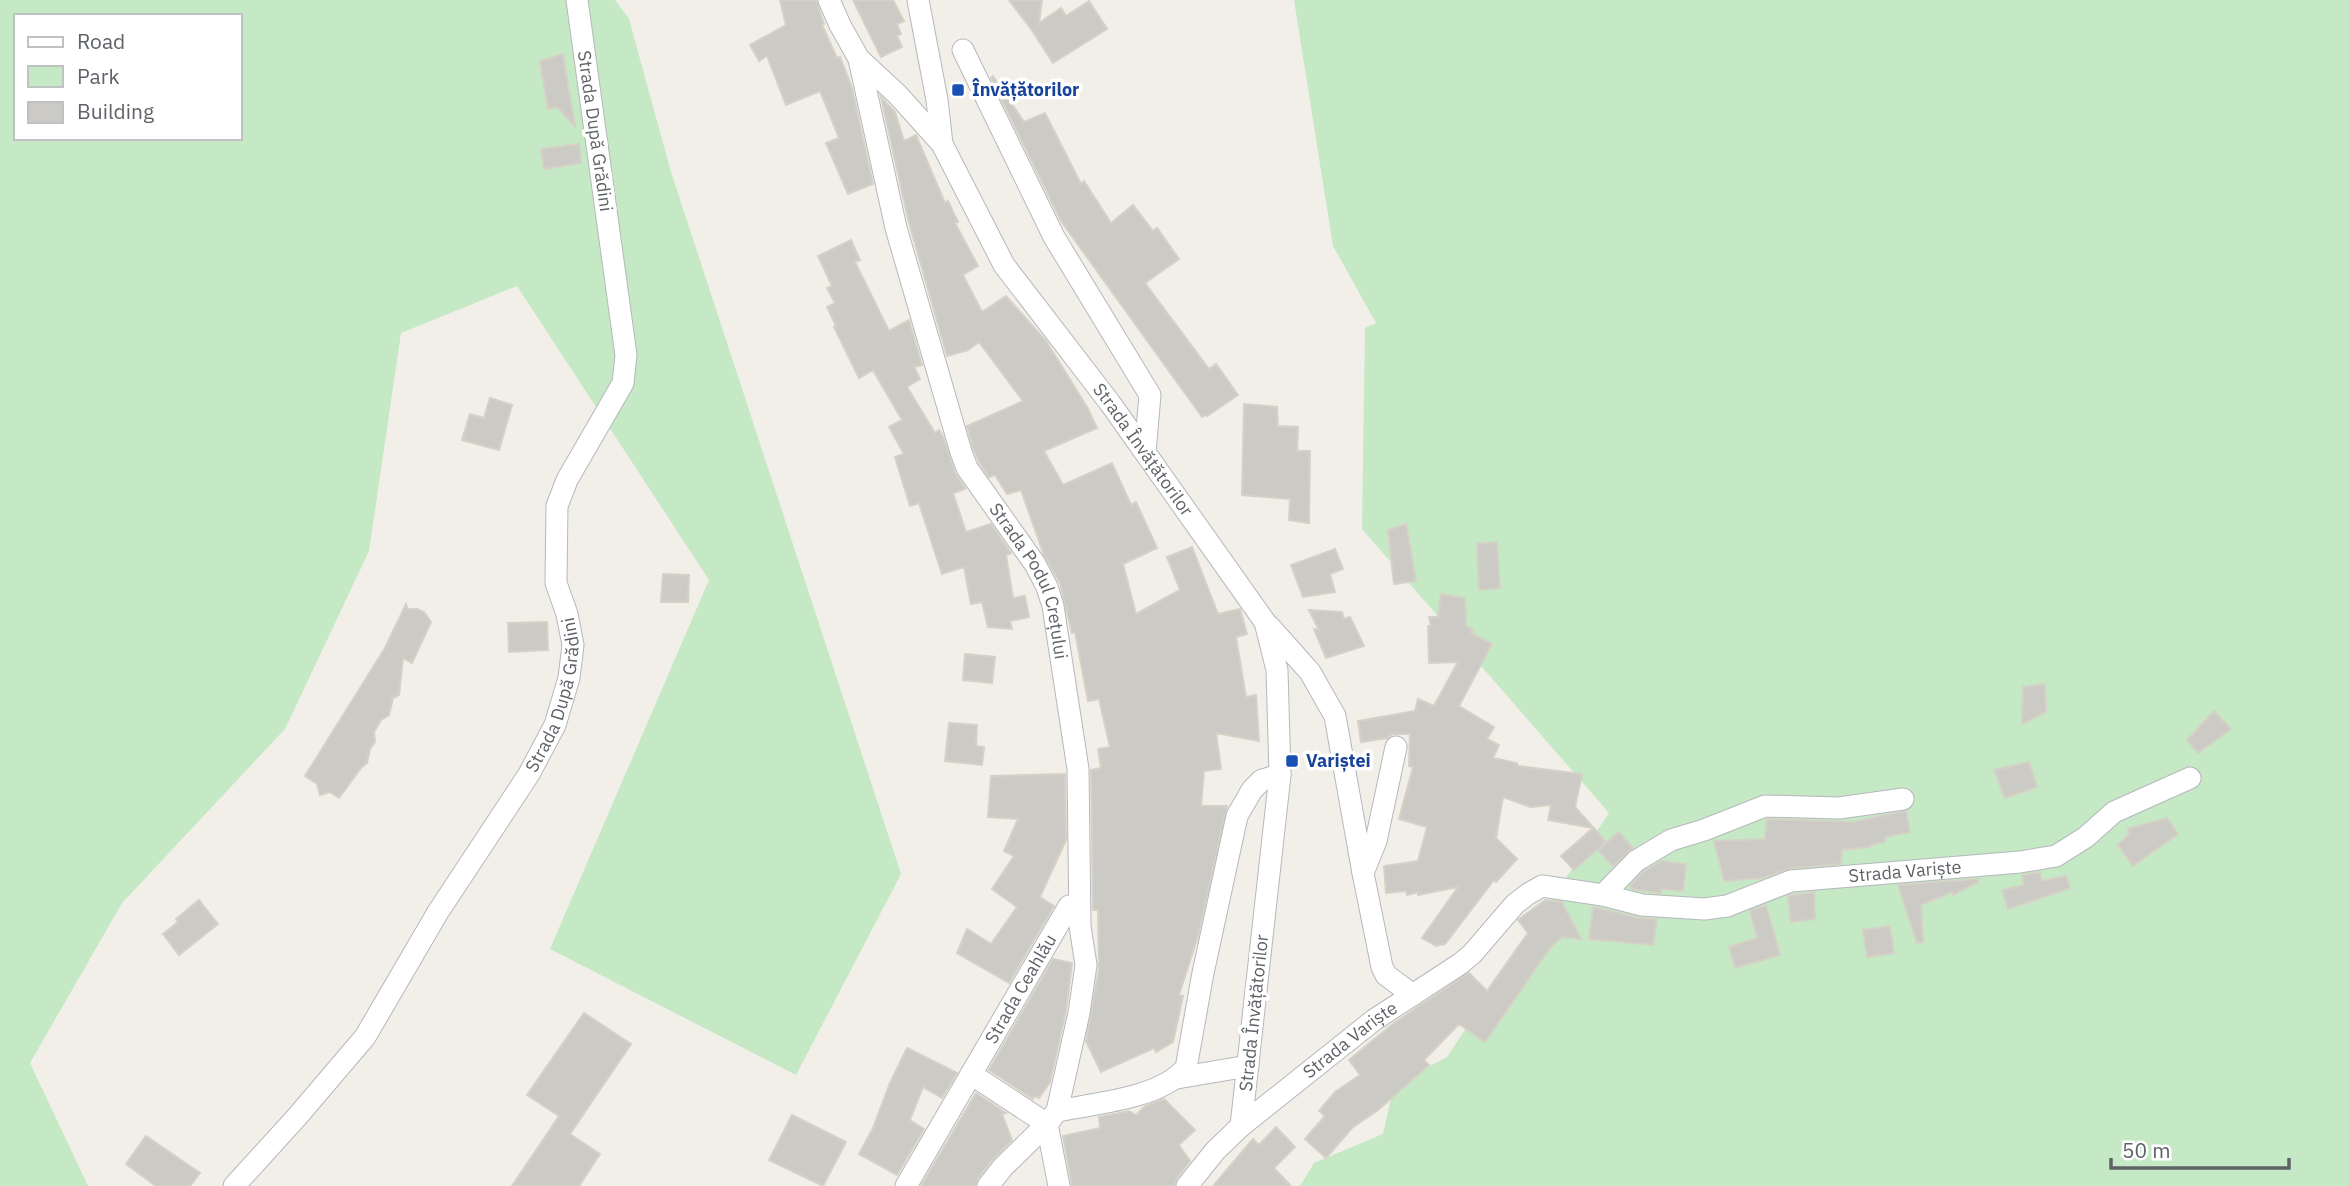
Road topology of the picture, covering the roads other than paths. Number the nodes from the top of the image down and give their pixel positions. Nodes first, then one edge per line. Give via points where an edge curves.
1 (577, 0) edge
2 (829, 0) edge
3 (918, 0) edge
4 (963, 50) dead end
5 (859, 59) junction
6 (942, 144) junction
7 (1145, 452) junction
8 (1265, 622) junction
9 (1396, 747) dead end
10 (1280, 775) junction
11 (2190, 778) dead end
12 (1903, 799) dead end
13 (1363, 873) junction
14 (1603, 895) junction
15 (1069, 905) dead end
16 (1413, 995) junction
17 (1248, 1066) junction
18 (971, 1074) junction
19 (1177, 1078) junction
20 (1052, 1118) junction
21 (1241, 1126) junction
22 (234, 1186) edge
23 (906, 1186) edge
24 (988, 1186) edge
25 (1059, 1186) edge
26 (1187, 1186) edge

1 - 22 street, Strada După Grădini via 626,370 620,391 567,480 558,506 556,583 573,645 569,678 555,725 529,774 438,912 365,1037
2 - 5 street, Strada Podul Crețului
3 - 6 street, Strada Învățătorilor
4 - 7 street via 1054,237 1150,395
5 - 6 street, Strada Învățătorilor
5 - 20 street, Strada Podul Crețului via 896,228 961,452 967,468 1035,564 1053,606 1078,769 1080,926 1086,965 1079,1013
6 - 7 street, Strada Învățătorilor via 1004,265
7 - 8 street, Strada Învățătorilor
8 - 10 street, Strada Învățătorilor via 1278,670
8 - 13 street via 1310,672 1335,716
9 - 13 street via 1376,841
10 - 17 street, Strada Învățătorilor
10 - 19 street via 1262,780 1237,816 1188,1059
11 - 14 street, Strada Variște via 2114,812 2056,856 1791,881 1727,906 1704,909 1642,905
12 - 14 street via 1839,808 1765,806 1671,840 1636,861
13 - 16 street via 1382,967
14 - 16 street, Strada Variște via 1542,887 1528,894 1472,954
15 - 18 street, Strada Ceahlău
16 - 21 street, Strada Variște via 1374,1020
17 - 19 street
17 - 21 street, Strada Învățătorilor
18 - 20 street
18 - 23 street, Strada Ceahlău
19 - 20 street via 1143,1093
20 - 24 street
20 - 25 street, Strada Podul Crețului
21 - 26 street, Strada Variște

